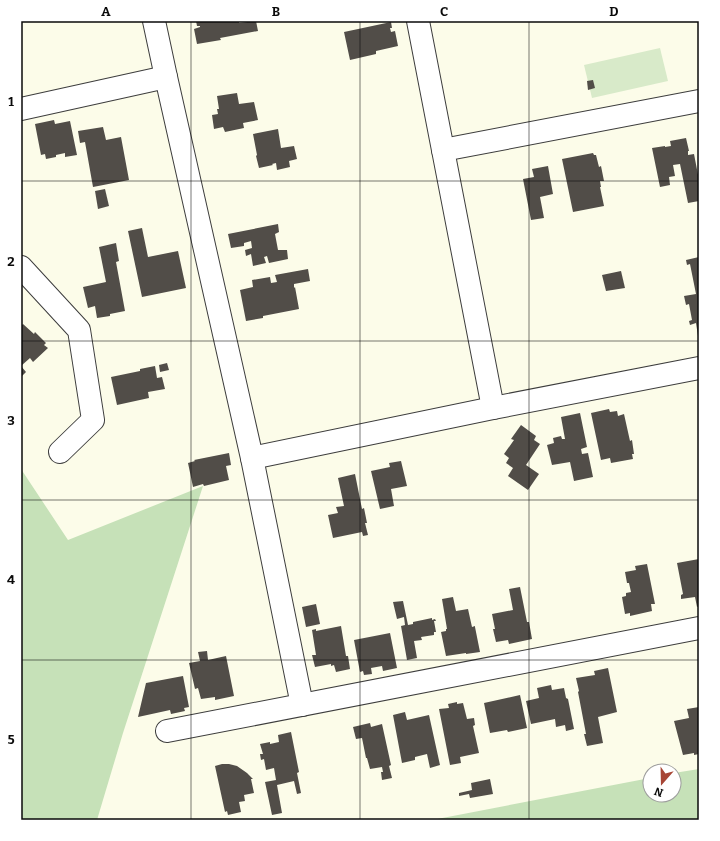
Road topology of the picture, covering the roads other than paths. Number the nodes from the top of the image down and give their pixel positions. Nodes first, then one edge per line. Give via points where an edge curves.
1 (154, 21) edge
2 (418, 21) edge
3 (166, 77) junction
4 (699, 101) edge
5 (21, 108) edge
6 (443, 150) junction
7 (21, 267) edge
8 (699, 368) edge
9 (493, 408) junction
10 (60, 452) dead end
11 (252, 458) junction
12 (699, 628) edge
13 (302, 705) junction
14 (167, 731) dead end

1 - 3 street
2 - 6 street
3 - 5 street
3 - 11 street
4 - 6 street
6 - 9 street
7 - 10 street via 78,330 93,420
8 - 9 street
9 - 11 street
11 - 13 street
12 - 13 street
13 - 14 street

